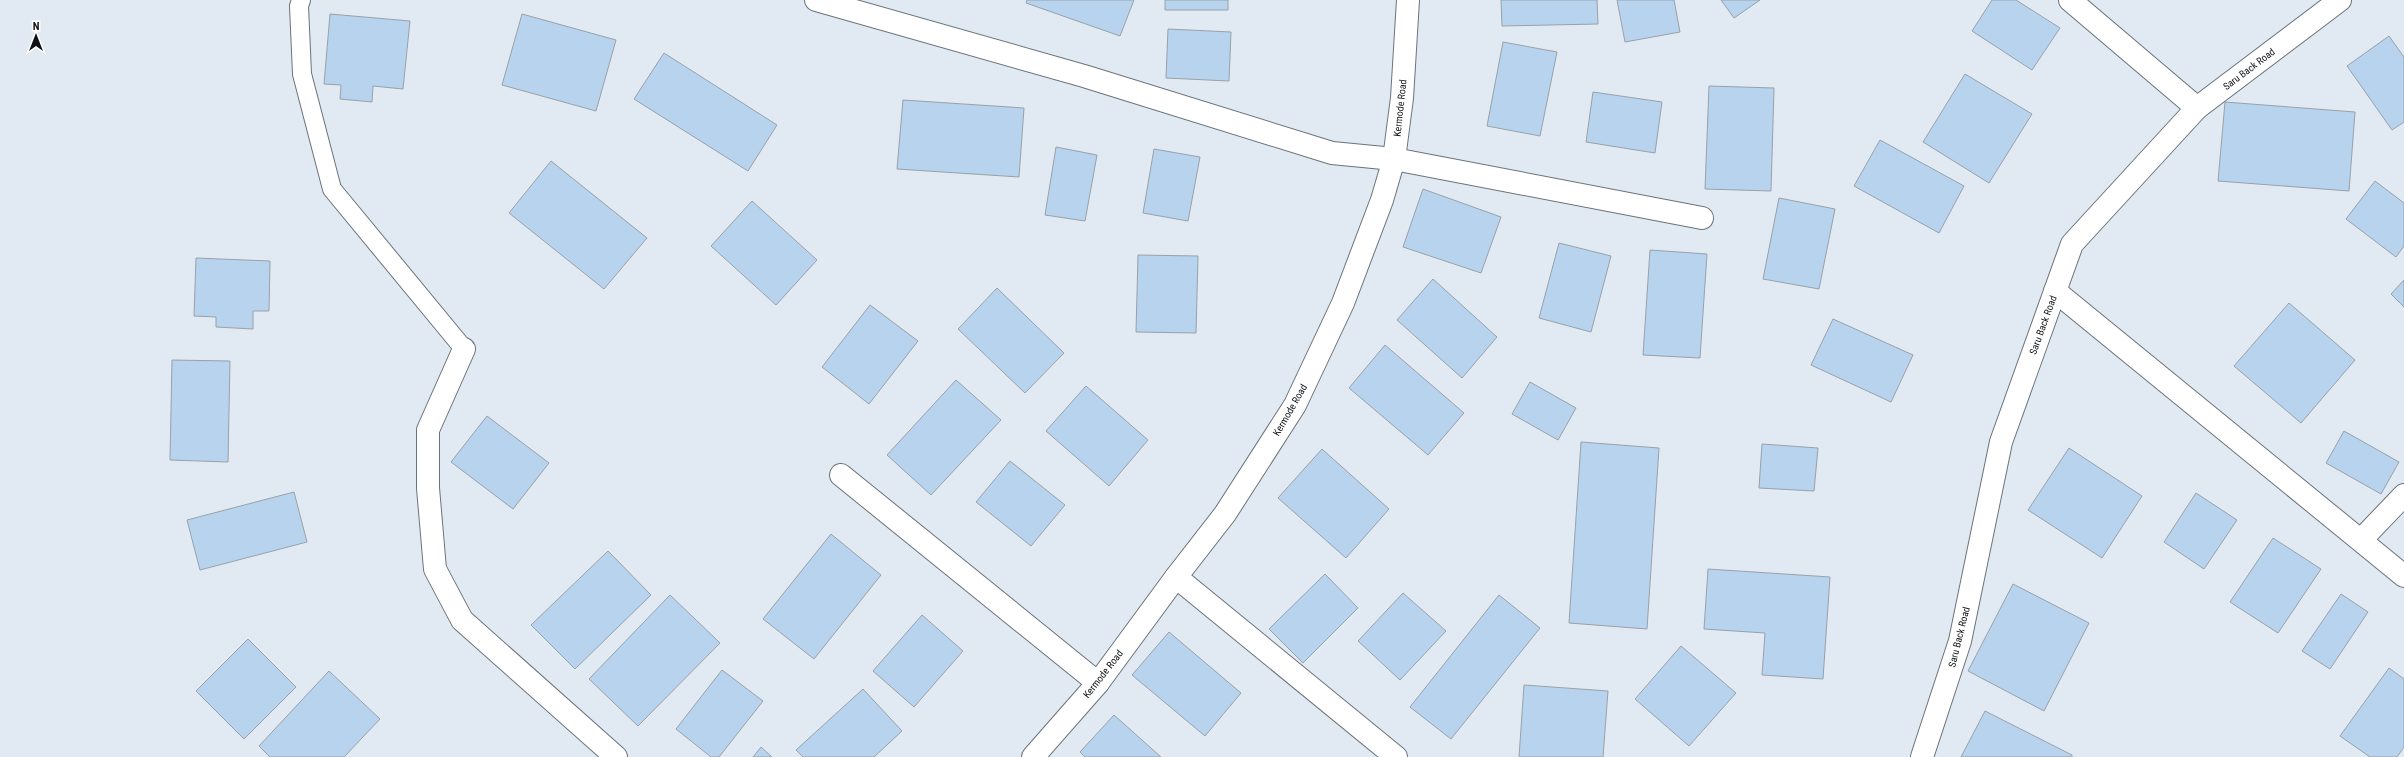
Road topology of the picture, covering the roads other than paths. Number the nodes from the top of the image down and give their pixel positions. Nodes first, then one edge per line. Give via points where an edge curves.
1 (301, 0) edge
2 (816, 0) edge
3 (1408, 0) edge
4 (2070, 0) edge
5 (2340, 0) edge
6 (2197, 108) junction
7 (1394, 159) junction
8 (1702, 218) dead end
9 (2055, 291) junction
10 (464, 349) joint
11 (841, 475) dead end
12 (2404, 495) edge
13 (2361, 540) junction
14 (1176, 576) junction
15 (2404, 576) edge
16 (1098, 683) junction
17 (616, 757) edge
18 (1033, 757) edge
19 (1396, 757) edge
20 (1922, 757) edge

1 - 10 lane via 299,6 302,74 332,189
2 - 7 street via 1084,76 1332,152
3 - 7 street, Kermode Road via 1402,98
4 - 6 street
5 - 6 street, Saru Back Road
6 - 9 street, Saru Back Road via 2072,244
7 - 8 street
7 - 14 street, Kermode Road via 1382,200 1343,303 1295,405 1225,514
9 - 13 street
9 - 20 street, Saru Back Road via 2001,442 1960,641
10 - 17 street via 428,430 428,488 435,568 462,620
11 - 16 street
12 - 13 street
13 - 15 street
14 - 16 street, Kermode Road
14 - 19 street
16 - 18 street, Kermode Road

